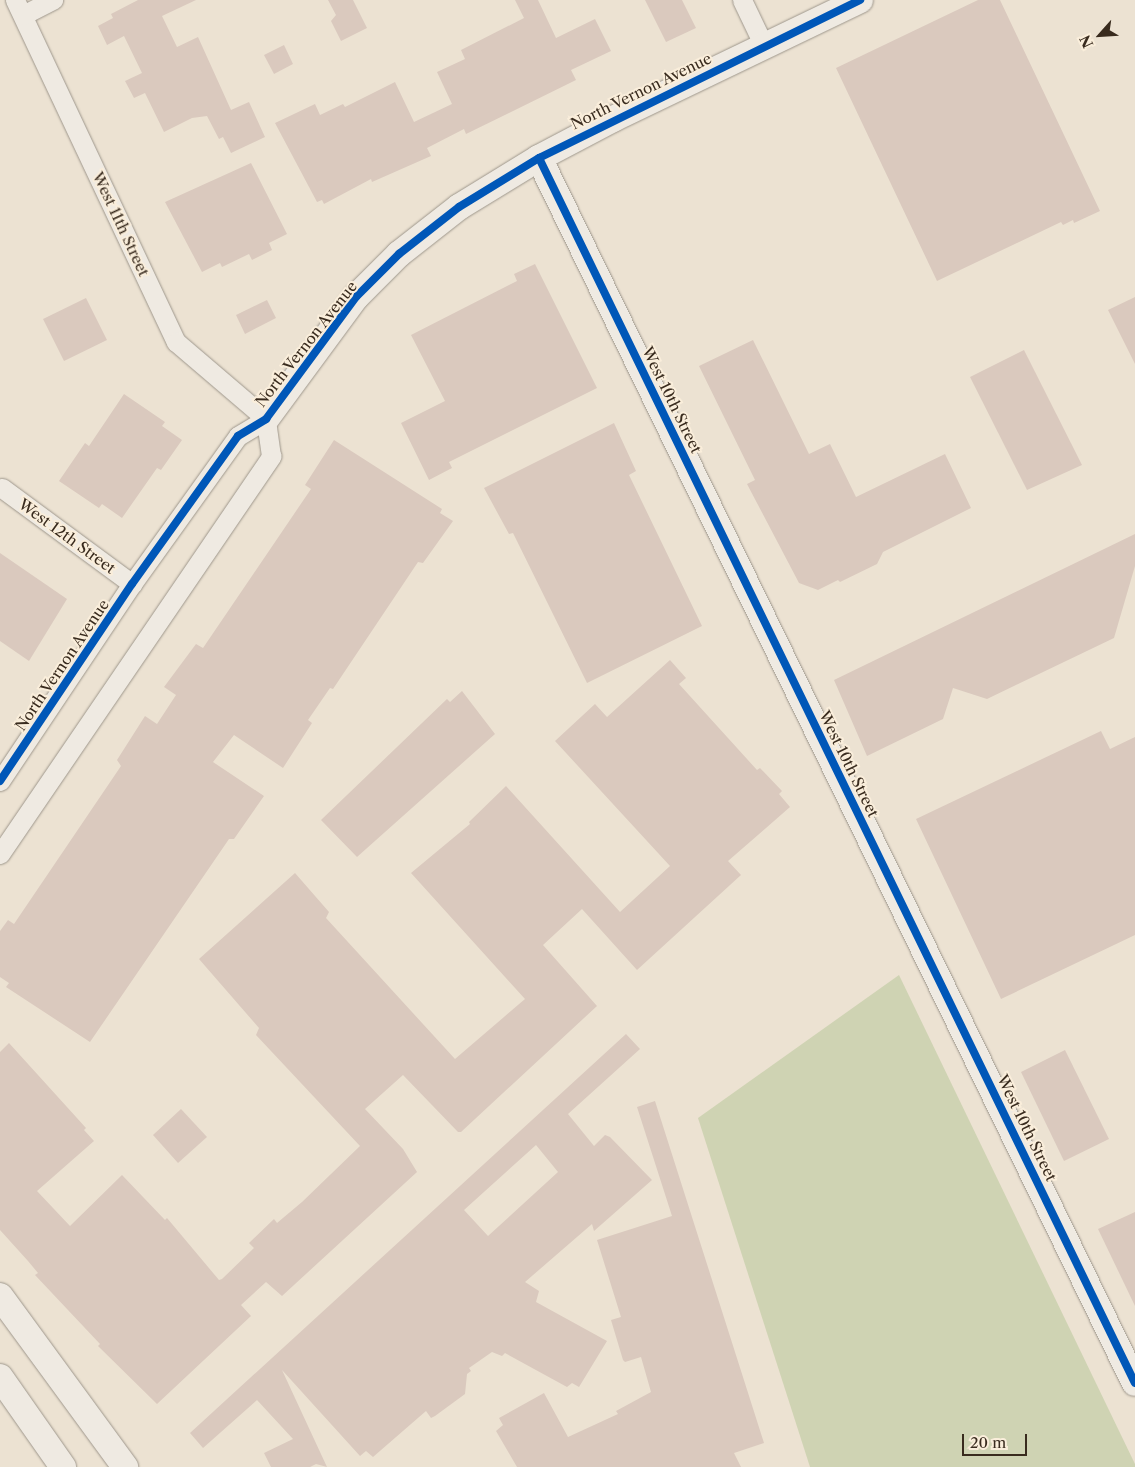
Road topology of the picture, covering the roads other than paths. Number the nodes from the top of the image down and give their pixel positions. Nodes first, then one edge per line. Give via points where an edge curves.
1 (53, 0) edge
2 (742, 0) edge
3 (860, 0) edge
4 (19, 7) edge
5 (764, 46) junction
6 (539, 158) junction
7 (266, 419) junction
8 (2, 488) dead end
9 (132, 584) junction
10 (0, 781) edge
11 (0, 854) edge
12 (0, 1296) edge
13 (0, 1377) edge
14 (1135, 1382) edge
15 (63, 1467) edge
16 (125, 1467) edge

1 - 4 street
2 - 5 street
3 - 5 street, North Vernon Avenue
4 - 7 street, West 11th Street via 176,342
5 - 6 street, North Vernon Avenue
6 - 7 street, North Vernon Avenue via 459,207 399,254 356,298
6 - 14 street, West 10th Street
7 - 9 street, North Vernon Avenue via 239,434
7 - 11 street, North Vernon Avenue via 271,456
8 - 9 street, West 12th Street
9 - 10 street, North Vernon Avenue
12 - 16 street
13 - 15 street

